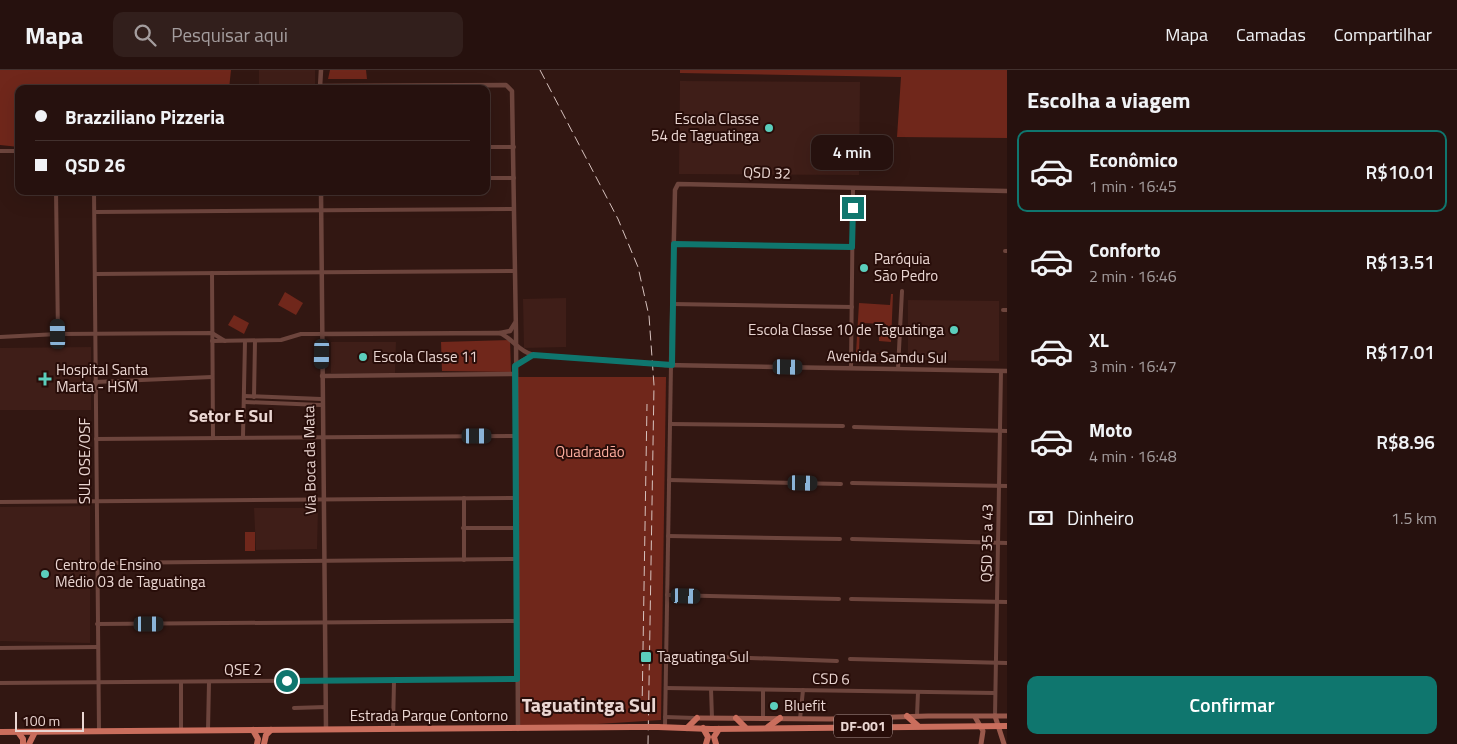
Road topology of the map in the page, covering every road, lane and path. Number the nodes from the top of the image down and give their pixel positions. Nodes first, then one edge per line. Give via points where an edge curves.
1 (321, 70) edge
2 (320, 85) edge
3 (490, 86) edge
4 (490, 147) edge
5 (514, 147) junction
6 (0, 151) edge
7 (15, 151) edge
8 (490, 178) edge
9 (514, 178) junction
10 (854, 188) junction
11 (1007, 191) edge
12 (56, 195) edge
13 (94, 195) edge
14 (321, 195) edge
15 (514, 209) junction
16 (321, 211) junction
17 (95, 212) junction
18 (674, 244) junction
19 (852, 247) junction
20 (514, 271) junction
21 (322, 272) junction
22 (212, 273) junction
23 (95, 274) junction
24 (902, 291) dead end
25 (672, 304) junction
26 (852, 307) junction
27 (515, 322) junction
28 (500, 333) junction
29 (58, 334) junction
30 (212, 334) junction
31 (322, 334) junction
32 (95, 335) junction
33 (0, 337) edge
34 (212, 341) junction
35 (225, 341) junction
36 (245, 341) junction
37 (255, 341) junction
38 (516, 345) junction
39 (533, 355) junction
40 (672, 365) junction
41 (515, 366) junction
42 (851, 368) junction
43 (898, 369) junction
44 (1001, 371) junction
45 (1007, 371) edge
46 (516, 374) junction
47 (322, 376) junction
48 (212, 377) junction
49 (95, 382) junction
50 (245, 396) junction
51 (254, 396) junction
52 (245, 402) junction
53 (254, 402) junction
54 (321, 402) junction
55 (670, 424) junction
56 (843, 426) dead end
57 (854, 427) dead end
58 (1000, 430) junction
59 (1007, 430) edge
60 (243, 436) junction
61 (516, 436) junction
62 (213, 437) junction
63 (322, 437) junction
64 (96, 439) junction
65 (669, 480) junction
66 (852, 483) dead end
67 (841, 484) dead end
68 (999, 486) junction
69 (1007, 486) edge
70 (464, 498) junction
71 (516, 498) junction
72 (323, 499) junction
73 (96, 501) junction
74 (0, 502) edge
75 (463, 528) junction
76 (517, 528) junction
77 (668, 536) junction
78 (840, 539) dead end
79 (852, 539) dead end
80 (998, 542) junction
81 (1007, 542) edge
82 (516, 559) junction
83 (464, 560) junction
84 (324, 561) junction
85 (97, 563) junction
86 (667, 595) junction
87 (839, 599) dead end
88 (851, 599) dead end
89 (997, 602) junction
90 (1007, 602) edge
91 (516, 621) junction
92 (324, 623) junction
93 (97, 624) junction
94 (98, 647) junction
95 (0, 648) edge
96 (666, 655) junction
97 (850, 659) dead end
98 (837, 661) dead end
99 (996, 663) junction
100 (1007, 663) edge
101 (517, 679) junction
102 (394, 680) junction
103 (326, 681) junction
104 (98, 682) junction
105 (181, 682) junction
106 (209, 682) junction
107 (0, 683) edge
108 (666, 688) junction
109 (712, 689) junction
110 (764, 690) junction
111 (802, 690) junction
112 (918, 692) junction
113 (995, 693) junction
114 (326, 707) junction
115 (294, 708) dead end
116 (907, 716) junction
117 (917, 716) junction
118 (995, 716) junction
119 (1007, 716) edge
120 (976, 717) junction
121 (665, 718) junction
122 (697, 718) junction
123 (712, 718) junction
124 (736, 718) junction
125 (763, 718) junction
126 (780, 718) junction
127 (800, 718) junction
128 (981, 725) junction
129 (918, 726) junction
130 (997, 726) junction
131 (1007, 726) edge
132 (661, 727) junction
133 (768, 727) junction
134 (393, 728) junction
135 (687, 728) junction
136 (704, 728) junction
137 (719, 728) junction
138 (745, 728) junction
139 (326, 729) junction
140 (518, 729) junction
141 (181, 730) junction
142 (208, 730) junction
143 (253, 730) junction
144 (271, 730) junction
145 (99, 731) junction
146 (0, 732) edge
147 (18, 732) junction
148 (36, 732) junction
149 (23, 744) edge
150 (29, 744) edge
151 (257, 744) edge
152 (264, 744) edge
153 (706, 744) edge
154 (716, 744) edge
155 (981, 744) edge
156 (1004, 744) edge

1 - 2 street
3 - 5 street via 511,89 514,97
4 - 5 street
5 - 9 street
6 - 7 street
8 - 9 street
9 - 15 street
10 - 11 street, QSD 32
10 - 18 street, QSD 32 via 679,184 674,190
10 - 19 street
12 - 29 street
13 - 17 street, SUL OSE/OSF
14 - 16 street, Via Boca da Mata
15 - 16 street
15 - 20 street
16 - 17 street
16 - 21 street, Via Boca da Mata
17 - 23 street, SUL OSE/OSF
18 - 19 street
18 - 25 street
19 - 26 street
20 - 21 street
20 - 27 street
21 - 22 street
21 - 31 street, Via Boca da Mata
22 - 23 street
22 - 30 street
23 - 32 street, SUL OSE/OSF
24 - 43 street
25 - 26 street
25 - 40 street
26 - 42 street
27 - 28 street via 510,331
27 - 38 street
28 - 31 street
28 - 38 street, Avenida Samdu Sul
29 - 32 street
29 - 33 street
30 - 32 street
30 - 34 street
30 - 35 street
31 - 37 street
31 - 47 street, Via Boca da Mata
32 - 49 street, SUL OSE/OSF
34 - 35 street
34 - 48 street
35 - 36 street
36 - 37 street
36 - 50 street
37 - 51 street
38 - 39 street, Avenida Samdu Sul via 522,352
38 - 41 street
39 - 40 street, Avenida Samdu Sul, bridge
39 - 41 street
40 - 42 street, Avenida Samdu Sul
40 - 55 street
41 - 46 street
42 - 43 street, Avenida Samdu Sul
43 - 44 street, Avenida Samdu Sul
44 - 45 street, Avenida Samdu Sul
44 - 58 street, QSD 35 a 43
46 - 47 street
46 - 61 street
47 - 54 street, Via Boca da Mata
48 - 49 street
48 - 62 street
49 - 64 street, SUL OSE/OSF
50 - 51 street
50 - 52 street
51 - 53 street
51 - 54 street
52 - 53 street
52 - 60 street
53 - 54 street
54 - 63 street, Via Boca da Mata
55 - 56 street
55 - 65 street
57 - 58 street
58 - 59 street
58 - 68 street, QSD 35 a 43
60 - 62 street
60 - 63 street
61 - 63 street
61 - 71 street
62 - 64 street
63 - 72 street, Via Boca da Mata
64 - 73 street, SUL OSE/OSF
65 - 67 street
65 - 77 street
66 - 68 street
68 - 69 street
68 - 80 street, QSD 35 a 43
70 - 71 street
70 - 72 street
70 - 75 street
71 - 76 street
72 - 73 street
72 - 84 street, Via Boca da Mata
73 - 74 street
73 - 85 street, SUL OSE/OSF
75 - 76 street
75 - 83 street
76 - 82 street
77 - 78 street
77 - 86 street
79 - 80 street
80 - 81 street
80 - 89 street, QSD 35 a 43
82 - 83 street
82 - 91 street
83 - 84 street
84 - 85 street
84 - 92 street, Via Boca da Mata
85 - 93 street, SUL OSE/OSF
86 - 87 street
86 - 96 street
88 - 89 street
89 - 90 street
89 - 99 street, QSD 35 a 43
91 - 92 street
91 - 101 street
92 - 93 street
92 - 103 street, Via Boca da Mata
93 - 94 street, SUL OSE/OSF
94 - 95 street
94 - 104 street, SUL OSE/OSF
96 - 98 street
96 - 108 street
97 - 99 street
99 - 100 street
99 - 113 street, QSD 35 a 43
101 - 102 street, QSE 2
101 - 140 street
102 - 103 street, QSE 2
102 - 134 street
103 - 106 street, QSE 2
103 - 114 street, Via Boca da Mata
104 - 105 street, QSE 2
104 - 107 street, QSE 2
104 - 145 street, SUL OSE/OSF
105 - 106 street, QSE 2
105 - 141 street
106 - 142 street
108 - 109 street, CSD 6
108 - 121 street
109 - 110 street, CSD 6
109 - 123 street
110 - 111 street, CSD 6
110 - 125 street
111 - 112 street, CSD 6
111 - 127 street
112 - 113 street, CSD 6
112 - 117 street
113 - 118 street, QSD 35 a 43
114 - 115 street
114 - 139 street, Via Boca da Mata
116 - 117 main road
116 - 127 main road
116 - 129 highway
117 - 120 main road
118 - 119 main road
118 - 120 main road
118 - 130 main road
120 - 128 main road
121 - 122 street
121 - 132 street
122 - 123 main road
122 - 135 highway
123 - 124 main road
124 - 125 main road
124 - 138 highway
125 - 126 main road
126 - 127 main road
126 - 133 highway
128 - 129 highway, Estrada Parque Contorno / DF-001
128 - 130 highway, Estrada Parque Contorno / DF-001
128 - 155 main road via 984,736
129 - 133 highway, Estrada Parque Contorno / DF-001
130 - 131 highway, Estrada Parque Contorno / DF-001
130 - 156 main road
132 - 135 highway, Estrada Parque Contorno / DF-001
132 - 140 highway, Estrada Parque Contorno / DF-001, bridge
133 - 138 highway, Estrada Parque Contorno / DF-001
134 - 139 highway, Estrada Parque Contorno / DF-001
134 - 140 highway, Estrada Parque Contorno / DF-001
135 - 136 highway, Estrada Parque Contorno / DF-001
136 - 137 highway, Estrada Parque Contorno / DF-001
136 - 153 highway via 708,737
137 - 138 highway, Estrada Parque Contorno / DF-001
137 - 154 highway via 714,738
139 - 144 highway, Estrada Parque Contorno / DF-001
141 - 142 highway, Estrada Parque Contorno / DF-001
141 - 145 highway, Estrada Parque Contorno / DF-001
142 - 143 highway, Estrada Parque Contorno / DF-001
143 - 144 highway, Estrada Parque Contorno / DF-001
143 - 151 highway
144 - 152 highway
145 - 148 highway, Estrada Parque Contorno / DF-001
146 - 147 highway, Estrada Parque Contorno / DF-001
147 - 148 highway, Estrada Parque Contorno / DF-001
147 - 149 highway
148 - 150 highway

